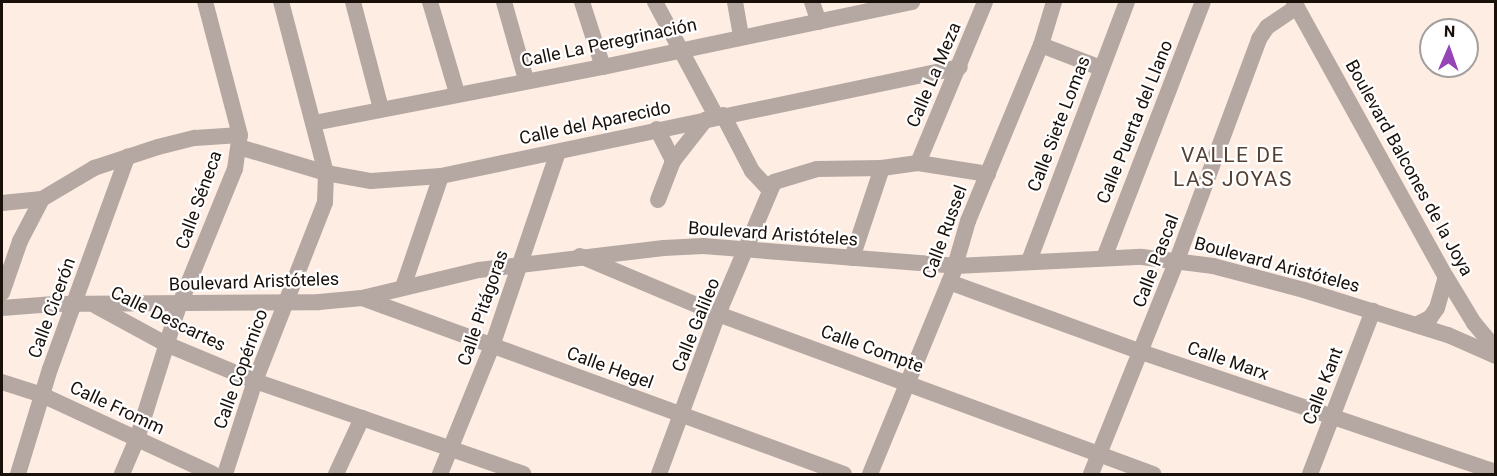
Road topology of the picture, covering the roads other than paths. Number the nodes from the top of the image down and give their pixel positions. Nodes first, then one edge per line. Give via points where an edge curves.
1 (205, 2) edge
2 (281, 2) edge
3 (353, 2) edge
4 (430, 2) edge
5 (504, 2) edge
6 (582, 2) edge
7 (655, 2) edge
8 (735, 2) edge
9 (812, 2) edge
10 (912, 2) edge
11 (985, 2) edge
12 (1054, 2) edge
13 (1127, 2) edge
14 (1203, 2) edge
15 (885, 4) edge
16 (1296, 4) edge
17 (819, 22) junction
18 (741, 35) junction
19 (1041, 45) junction
20 (680, 48) junction
21 (960, 67) junction
22 (603, 68) junction
23 (1101, 68) junction
24 (526, 80) junction
25 (457, 93) junction
26 (381, 109) junction
27 (715, 117) junction
28 (314, 123) junction
29 (657, 129) junction
30 (239, 141) junction
31 (558, 152) junction
32 (127, 156) junction
33 (673, 161) junction
34 (918, 163) junction
35 (882, 168) junction
36 (326, 173) junction
37 (988, 174) junction
38 (441, 176) junction
39 (769, 189) junction
40 (42, 199) junction
41 (658, 200) dead end
42 (2, 203) edge
43 (747, 250) junction
44 (580, 256) junction
45 (852, 258) junction
46 (1104, 258) junction
47 (1177, 260) junction
48 (1029, 261) junction
49 (518, 264) junction
50 (955, 266) junction
51 (1446, 277) junction
52 (949, 282) junction
53 (403, 287) junction
54 (2, 293) edge
55 (362, 298) junction
56 (74, 304) junction
57 (92, 304) junction
58 (180, 304) junction
59 (286, 304) junction
60 (2, 308) edge
61 (1373, 311) junction
62 (718, 314) junction
63 (1416, 325) junction
64 (166, 344) junction
65 (492, 346) junction
66 (1496, 349) edge
67 (1141, 352) junction
68 (1496, 356) edge
69 (255, 381) junction
70 (2, 382) edge
71 (907, 382) junction
72 (42, 395) junction
73 (682, 415) junction
74 (1332, 417) junction
75 (362, 418) junction
76 (137, 439) junction
77 (451, 449) junction
78 (1099, 453) junction
79 (1496, 472) edge
80 (18, 474) edge
81 (122, 474) edge
82 (213, 474) edge
83 (225, 474) edge
84 (336, 474) edge
85 (440, 474) edge
86 (523, 474) edge
87 (659, 474) edge
88 (844, 474) edge
89 (870, 474) edge
90 (1091, 474) edge
91 (1154, 474) edge
92 (1310, 474) edge

1 - 30 street, Calle Séneca
2 - 28 street, Calle Copérnico
3 - 26 street
4 - 25 street
5 - 24 street
6 - 22 street
7 - 20 street
8 - 18 street
9 - 17 street
10 - 15 street, Calle La Peregrinación
11 - 21 street, Calle La Meza
12 - 19 street, Calle Russel
13 - 23 street, Calle Siete Lomas
14 - 46 street, Calle Puerta del Llano
15 - 17 street, Calle La Peregrinación
16 - 47 street, Calle Pascal via 1267,27 1259,39
16 - 51 street, Boulevard Balcones de la Joya
17 - 18 street, Calle La Peregrinación
18 - 20 street, Calle La Peregrinación
19 - 23 street
19 - 37 street, Calle Russel
20 - 22 street, Calle La Peregrinación
20 - 27 street
21 - 27 street, Calle del Aparecido
21 - 34 street, Calle La Meza
22 - 24 street, Calle La Peregrinación
23 - 48 street, Calle Siete Lomas
24 - 25 street, Calle La Peregrinación
25 - 26 street, Calle La Peregrinación
26 - 28 street, Calle La Peregrinación
27 - 29 street, Calle del Aparecido
27 - 33 street
27 - 39 street
28 - 36 street, Calle Copérnico
29 - 31 street, Calle del Aparecido
29 - 33 street
30 - 32 street via 188,139
30 - 36 street, Calle del Aparecido
30 - 58 street, Calle Séneca via 235,169
31 - 38 street, Calle del Aparecido
31 - 49 street, Calle Pitágoras
32 - 40 street via 94,168
32 - 56 street, Calle Cicerón
33 - 41 street
34 - 35 street
34 - 37 street
35 - 39 street via 817,169 782,177
35 - 45 street
36 - 38 street, Calle del Aparecido via 371,180
36 - 59 street, Calle Copérnico via 326,202
37 - 50 street, Calle Russel
38 - 53 street
39 - 43 street, Calle Galileo
40 - 42 street
40 - 54 street via 20,241
43 - 44 street, Boulevard Aristóteles via 703,246
43 - 45 street, Boulevard Aristóteles
43 - 62 street, Calle Galileo
44 - 49 street, Boulevard Aristóteles
44 - 62 street, Calle Compte
45 - 50 street, Boulevard Aristóteles
46 - 47 street, Boulevard Aristóteles
46 - 48 street, Boulevard Aristóteles
47 - 61 street, Boulevard Aristóteles via 1249,275
47 - 67 street, Calle Pascal
48 - 50 street, Boulevard Aristóteles
49 - 53 street, Boulevard Aristóteles
49 - 65 street, Calle Pitágoras
50 - 52 street, Calle Russel
51 - 63 street via 1437,308 1430,318
51 - 66 street, Boulevard Balcones de la Joya via 1474,323
52 - 67 street, Calle Marx
52 - 71 street, Calle Russel
53 - 55 street, Boulevard Aristóteles
55 - 59 street, Boulevard Aristóteles
55 - 65 street, Calle Hegel
56 - 57 street, Boulevard Aristóteles
56 - 60 street, Boulevard Aristóteles
56 - 72 street, Calle Cicerón
57 - 58 street, Boulevard Aristóteles
57 - 64 street, Calle Descartes
58 - 59 street, Boulevard Aristóteles
58 - 64 street, Calle Séneca
59 - 69 street, Calle Copérnico
61 - 63 street, Boulevard Aristóteles
61 - 74 street, Calle Kant
62 - 71 street, Calle Compte
62 - 73 street, Calle Galileo
63 - 68 street, Boulevard Aristóteles via 1476,345
64 - 69 street, Calle Descartes
64 - 76 street, Calle Séneca
65 - 73 street, Calle Hegel
65 - 77 street, Calle Pitágoras
67 - 74 street, Calle Marx
67 - 78 street, Calle Pascal
69 - 75 street, Calle Descartes
69 - 83 street, Calle Copérnico
70 - 72 street, Calle Fromm
71 - 78 street, Calle Compte
71 - 89 street, Calle Russel
72 - 76 street, Calle Fromm
72 - 80 street, Calle Cicerón
73 - 87 street, Calle Galileo
73 - 88 street, Calle Hegel
74 - 79 street, Calle Marx
74 - 92 street, Calle Kant
75 - 77 street, Calle Descartes
75 - 84 street
76 - 81 street, Calle Séneca
76 - 82 street, Calle Fromm
77 - 85 street, Calle Pitágoras
77 - 86 street, Calle Descartes
78 - 90 street, Calle Pascal
78 - 91 street, Calle Compte

